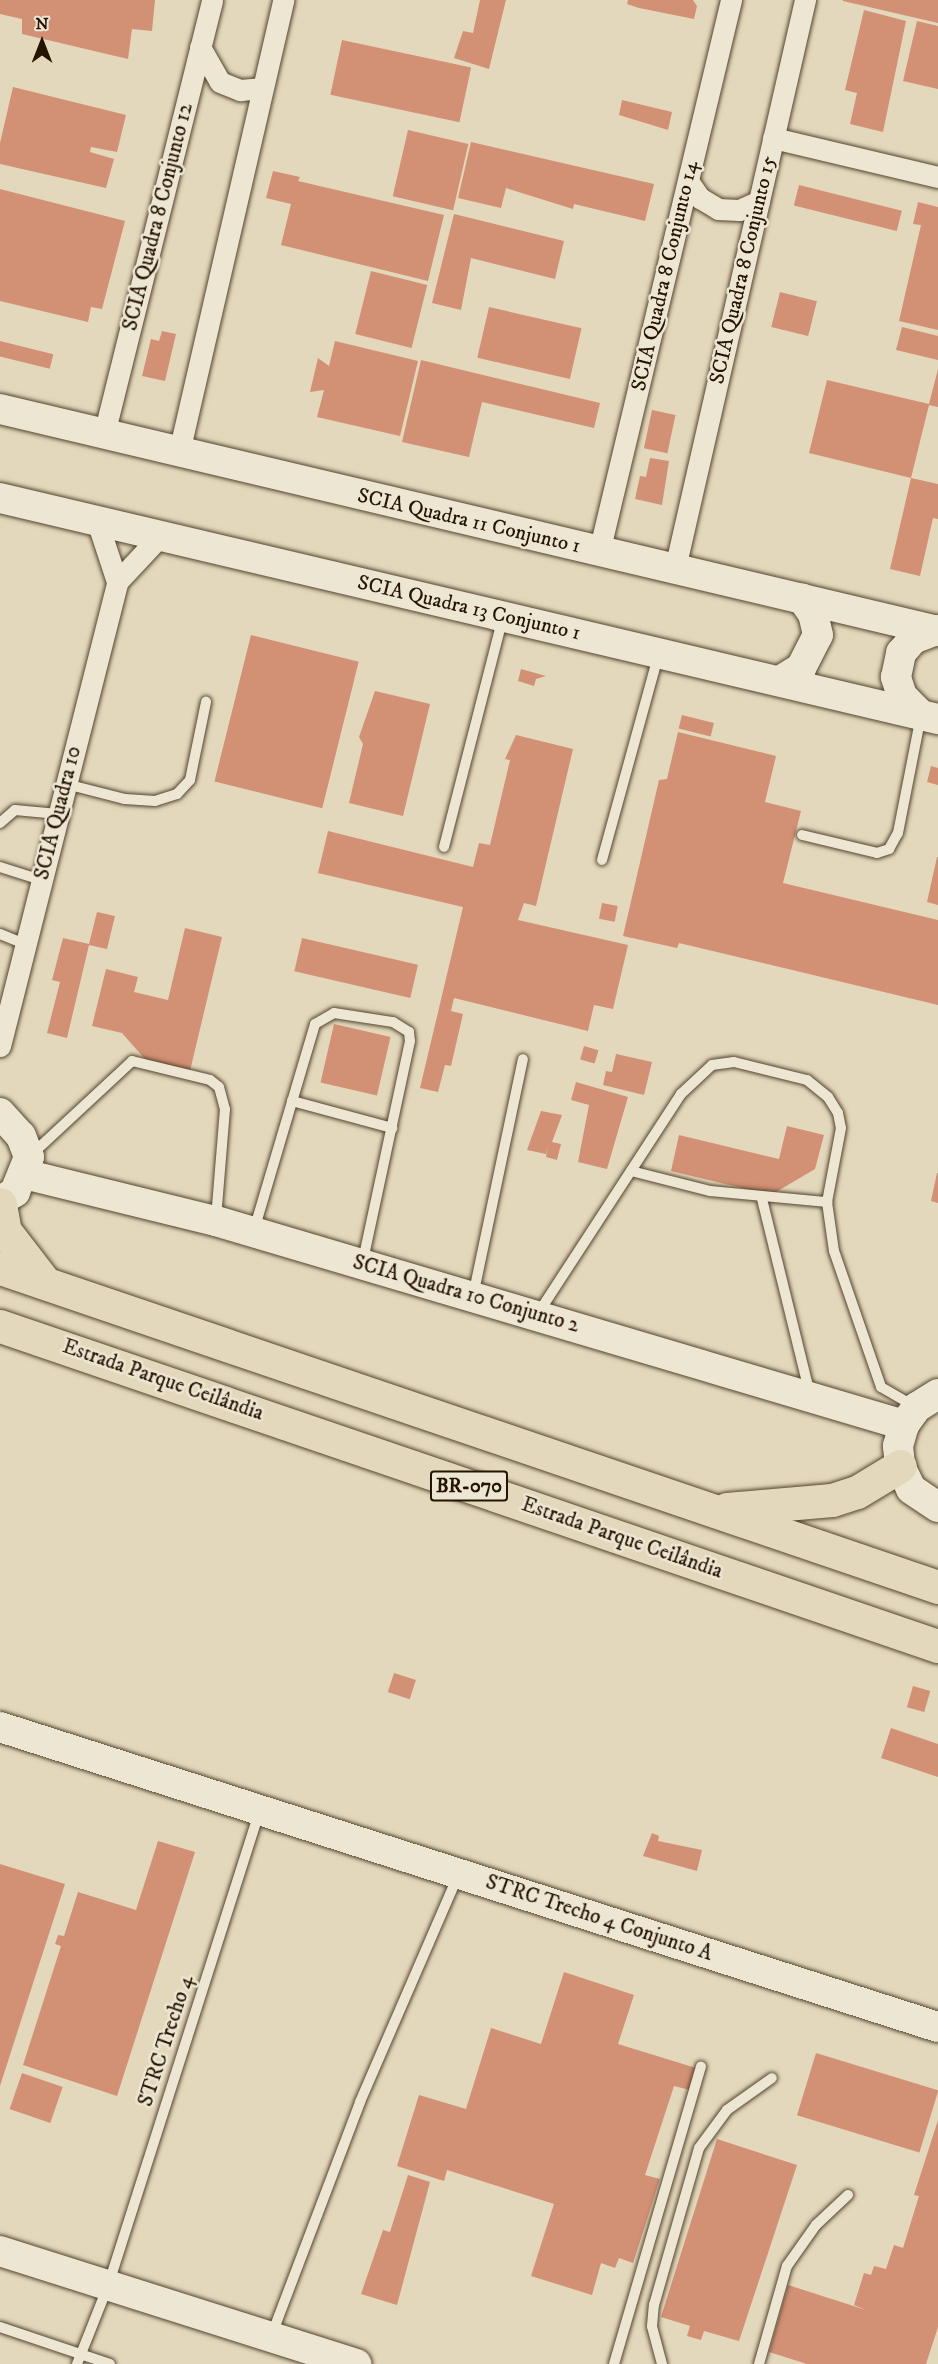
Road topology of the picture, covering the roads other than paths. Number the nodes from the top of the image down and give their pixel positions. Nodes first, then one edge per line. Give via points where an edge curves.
1 (212, 0) edge
2 (283, 0) edge
3 (730, 0) edge
4 (805, 0) edge
5 (200, 47) junction
6 (261, 88) junction
7 (773, 138) junction
8 (938, 177) edge
9 (688, 181) junction
10 (759, 201) junction
11 (0, 409) edge
12 (104, 434) junction
13 (178, 452) junction
14 (0, 498) edge
15 (97, 521) junction
16 (160, 536) junction
17 (599, 552) junction
18 (675, 568) junction
19 (117, 582) junction
20 (802, 598) junction
21 (503, 617) junction
22 (937, 631) edge
23 (659, 653) junction
24 (780, 681) junction
25 (206, 702) dead end
26 (929, 717) edge
27 (66, 784) junction
28 (58, 814) junction
29 (0, 823) edge
30 (802, 835) dead end
31 (444, 847) dead end
32 (602, 860) dead end
33 (0, 867) edge
34 (41, 880) junction
35 (0, 934) edge
36 (25, 944) junction
37 (0, 1046) edge
38 (523, 1059) dead end
39 (292, 1101) junction
40 (0, 1113) edge
41 (392, 1128) junction
42 (27, 1166) junction
43 (631, 1171) junction
44 (762, 1199) junction
45 (0, 1202) edge
46 (827, 1202) junction
47 (216, 1221) junction
48 (254, 1232) junction
49 (362, 1264) junction
50 (0, 1268) edge
51 (42, 1279) junction
52 (473, 1297) junction
53 (536, 1315) junction
54 (0, 1326) edge
55 (810, 1396) junction
56 (919, 1408) edge
57 (900, 1466) junction
58 (938, 1507) edge
59 (715, 1510) junction
60 (938, 1587) edge
61 (938, 1646) edge
62 (0, 1727) edge
63 (260, 1809) junction
64 (460, 1872) junction
65 (938, 2027) edge
66 (701, 2066) dead end
67 (772, 2078) dead end
68 (848, 2195) dead end
69 (0, 2251) edge
70 (108, 2286) junction
71 (0, 2327) edge
72 (271, 2337) junction
73 (79, 2359) edge
74 (110, 2364) edge
75 (356, 2364) edge
76 (614, 2364) edge
77 (662, 2364) edge
78 (759, 2364) edge

1 - 5 street, SCIA Quadra 8 Conjunto 12
2 - 6 street
3 - 9 street, SCIA Quadra 8 Conjunto 14
4 - 7 street
5 - 6 street via 220,82 240,90
5 - 12 street, SCIA Quadra 8 Conjunto 12
6 - 13 street
7 - 8 street, SCIA Quadra 8 Conjunto 15
7 - 10 street, SCIA Quadra 8 Conjunto 15
9 - 10 street via 700,198 718,209 739,210
9 - 17 street, SCIA Quadra 8 Conjunto 14
10 - 18 street, SCIA Quadra 8 Conjunto 15
11 - 12 street, SCIA Quadra 11 Conjunto 1
12 - 13 street, SCIA Quadra 11 Conjunto 1
13 - 17 street, SCIA Quadra 11 Conjunto 1
14 - 15 street, SCIA Quadra 13 Conjunto 1
15 - 16 street, SCIA Quadra 13 Conjunto 1
15 - 19 street
16 - 19 street, SCIA Quadra 10
16 - 21 street, SCIA Quadra 13 Conjunto 1
17 - 18 street, SCIA Quadra 11 Conjunto 1
18 - 20 street, SCIA Quadra 11 Conjunto 1
19 - 27 street, SCIA Quadra 10
20 - 22 street, SCIA Quadra 11 Conjunto 1
20 - 24 street via 813,614 818,635 801,668
21 - 23 street, SCIA Quadra 13 Conjunto 1
21 - 31 lane
22 - 26 street via 913,639 901,653 896,677 902,696
23 - 24 street, SCIA Quadra 13 Conjunto 1
23 - 32 lane via 651,697
24 - 26 street, SCIA Quadra 13 Conjunto 1
25 - 27 lane via 190,780 177,794 155,801 125,799
26 - 30 lane via 898,833 889,849 877,853
27 - 28 street, SCIA Quadra 10
28 - 29 lane via 15,810
28 - 34 street, SCIA Quadra 10
33 - 34 lane
34 - 36 street, SCIA Quadra 10
35 - 36 lane
36 - 37 street, SCIA Quadra 10
38 - 52 lane
39 - 41 lane
39 - 41 lane via 315,1024 322,1016 343,1013 393,1022 409,1032 410,1041
39 - 48 lane
40 - 42 street via 21,1136
41 - 49 lane
42 - 45 street via 15,1192
42 - 47 street, SCIA Quadra 10 Conjunto 2
42 - 47 lane via 132,1061 210,1080 219,1087 225,1109
43 - 44 lane
43 - 46 lane via 696,1075 712,1065 734,1062 807,1080 828,1097 841,1128
43 - 53 lane
44 - 46 lane
44 - 55 lane
45 - 51 highway via 5,1231
46 - 56 lane via 834,1251 869,1365 880,1387
47 - 48 street, SCIA Quadra 10 Conjunto 2
48 - 49 street, SCIA Quadra 10 Conjunto 2
49 - 52 street, SCIA Quadra 10 Conjunto 2
50 - 51 highway, BR-070
51 - 59 highway, BR-070
52 - 53 street, SCIA Quadra 10 Conjunto 2
53 - 55 street, SCIA Quadra 10 Conjunto 2
54 - 61 highway, Estrada Parque Ceilândia / BR-070
55 - 56 street, SCIA Quadra 10 Conjunto 2
56 - 57 street via 898,1446
57 - 58 street via 911,1489
57 - 59 highway via 857,1492 832,1500
59 - 60 highway, BR-070
62 - 63 street, STRC Trecho 4 Conjunto A
63 - 64 street, STRC Trecho 4 Conjunto A
63 - 70 lane, STRC Trecho 4
64 - 65 street, STRC Trecho 4 Conjunto A
64 - 72 lane via 360,2102
66 - 76 lane
67 - 77 lane via 727,2110 699,2148 654,2305 652,2326
68 - 78 lane via 816,2225 787,2266
69 - 70 street
70 - 72 street
70 - 73 lane, STRC Trecho 4
71 - 73 lane
72 - 75 street
73 - 74 lane

